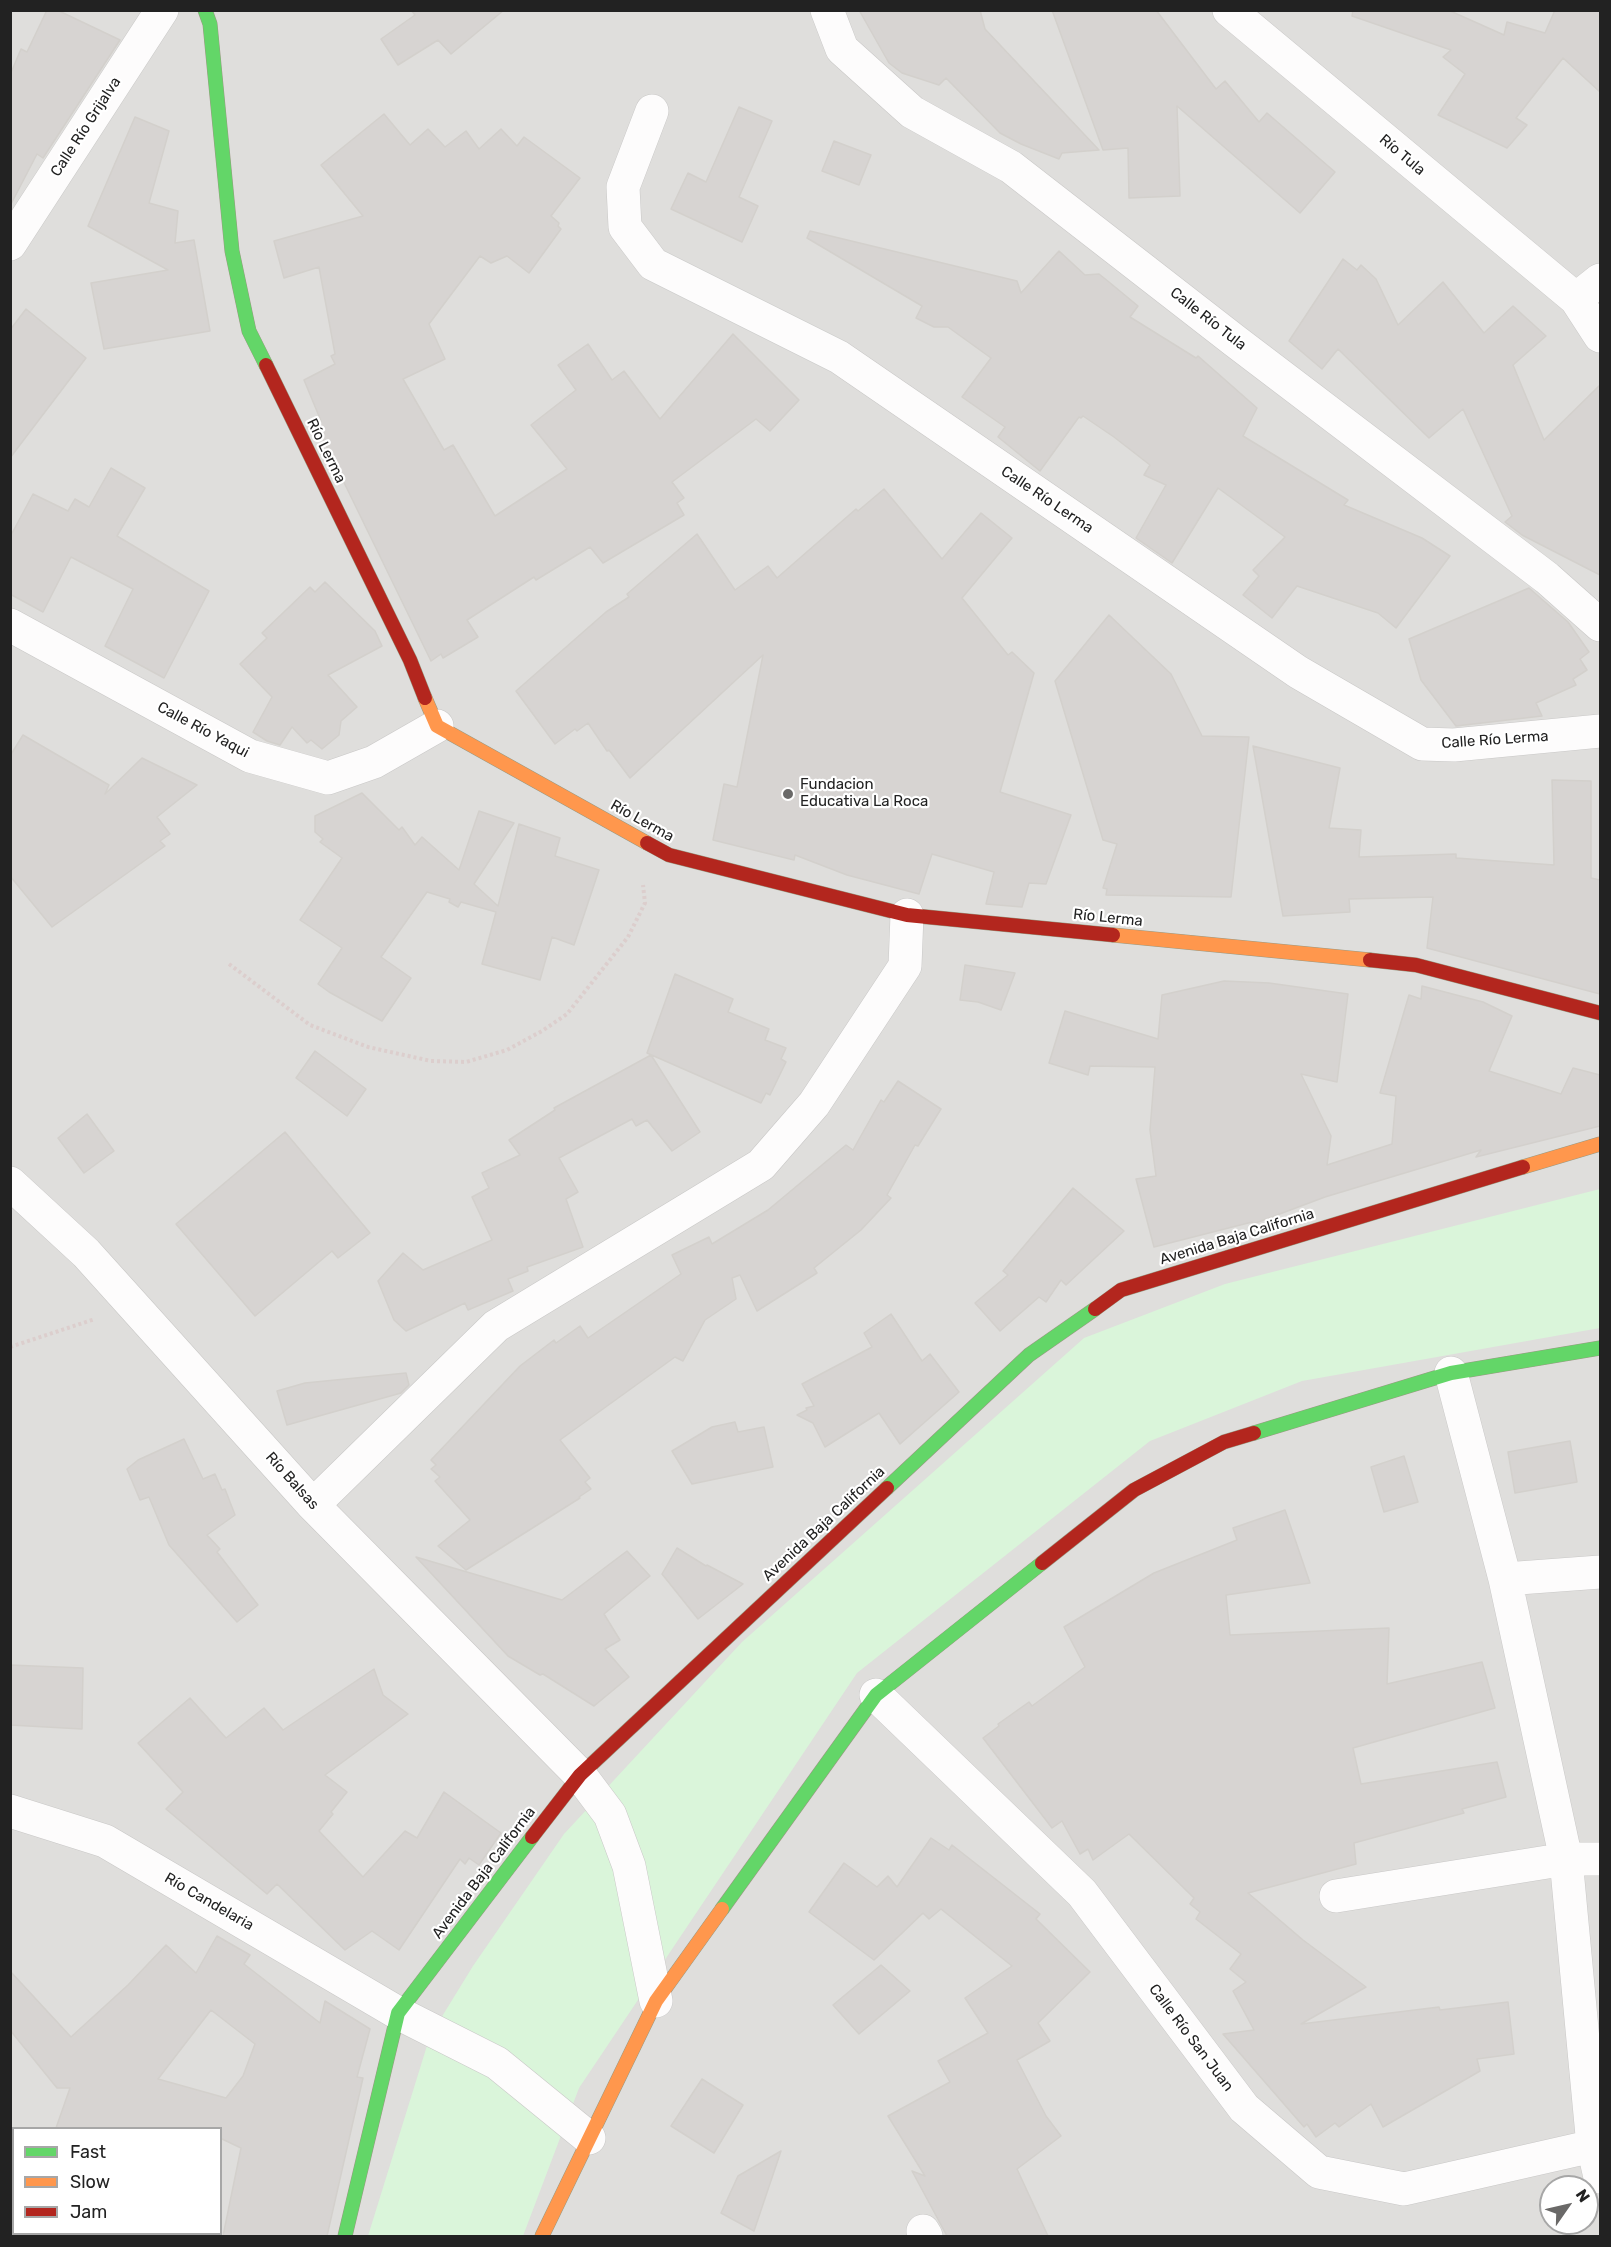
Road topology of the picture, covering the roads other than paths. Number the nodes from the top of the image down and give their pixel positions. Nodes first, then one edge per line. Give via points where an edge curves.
1 (162, 10) edge
2 (205, 10) edge
3 (827, 10) edge
4 (1229, 10) edge
5 (652, 111) dead end
6 (10, 244) edge
7 (1588, 289) edge
8 (1600, 336) edge
9 (10, 625) edge
10 (1600, 625) edge
11 (436, 726) junction
12 (1600, 731) edge
13 (907, 915) junction
14 (1600, 1012) edge
15 (1600, 1144) edge
16 (10, 1183) edge
17 (1600, 1348) edge
18 (1452, 1373) junction
19 (313, 1505) junction
20 (1600, 1572) edge
21 (1505, 1579) junction
22 (876, 1695) junction
23 (580, 1775) junction
24 (10, 1811) edge
25 (1600, 1858) edge
26 (1566, 1859) junction
27 (1336, 1896) dead end
28 (656, 2001) junction
29 (398, 2013) junction
30 (589, 2138) junction
31 (1597, 2146) edge
32 (1600, 2177) edge
33 (345, 2236) edge
34 (542, 2236) edge

1 - 6 street, Calle Río Grijalva
2 - 11 street, Río Lerma via 210,24 232,251 249,331 410,660
3 - 10 street, Calle Río Tula via 842,49 912,112 1011,167 1547,578
4 - 7 street, Río Tula
5 - 12 street, Calle Río Lerma via 623,187 625,226 653,264 839,357 1298,672 1422,744 1454,745
7 - 8 street, Río Tula
9 - 11 street, Calle Río Yaqui via 250,756 328,778 374,762
11 - 13 street, Río Lerma via 669,855
13 - 14 street, Río Lerma via 1416,965
13 - 19 street via 904,966 814,1104 761,1165 496,1326
15 - 23 street, Avenida Baja California via 1121,1290 1029,1355
16 - 19 street, Río Balsas via 86,1253
17 - 18 street
18 - 21 street
18 - 22 street via 1224,1442 1134,1490
19 - 23 street, Río Balsas
20 - 21 street
21 - 26 street
22 - 28 street
22 - 31 street, Calle Río San Juan via 1082,1893 1244,2108 1319,2172 1404,2189
23 - 28 street, Río Balsas via 610,1815 629,1866
23 - 29 street, Avenida Baja California
24 - 29 street, Río Candelaria via 105,1841
25 - 26 street
26 - 27 street
26 - 31 street
28 - 30 street
29 - 30 street, Río Candelaria via 497,2063
29 - 33 street, Avenida Baja California
30 - 34 street
31 - 32 street

